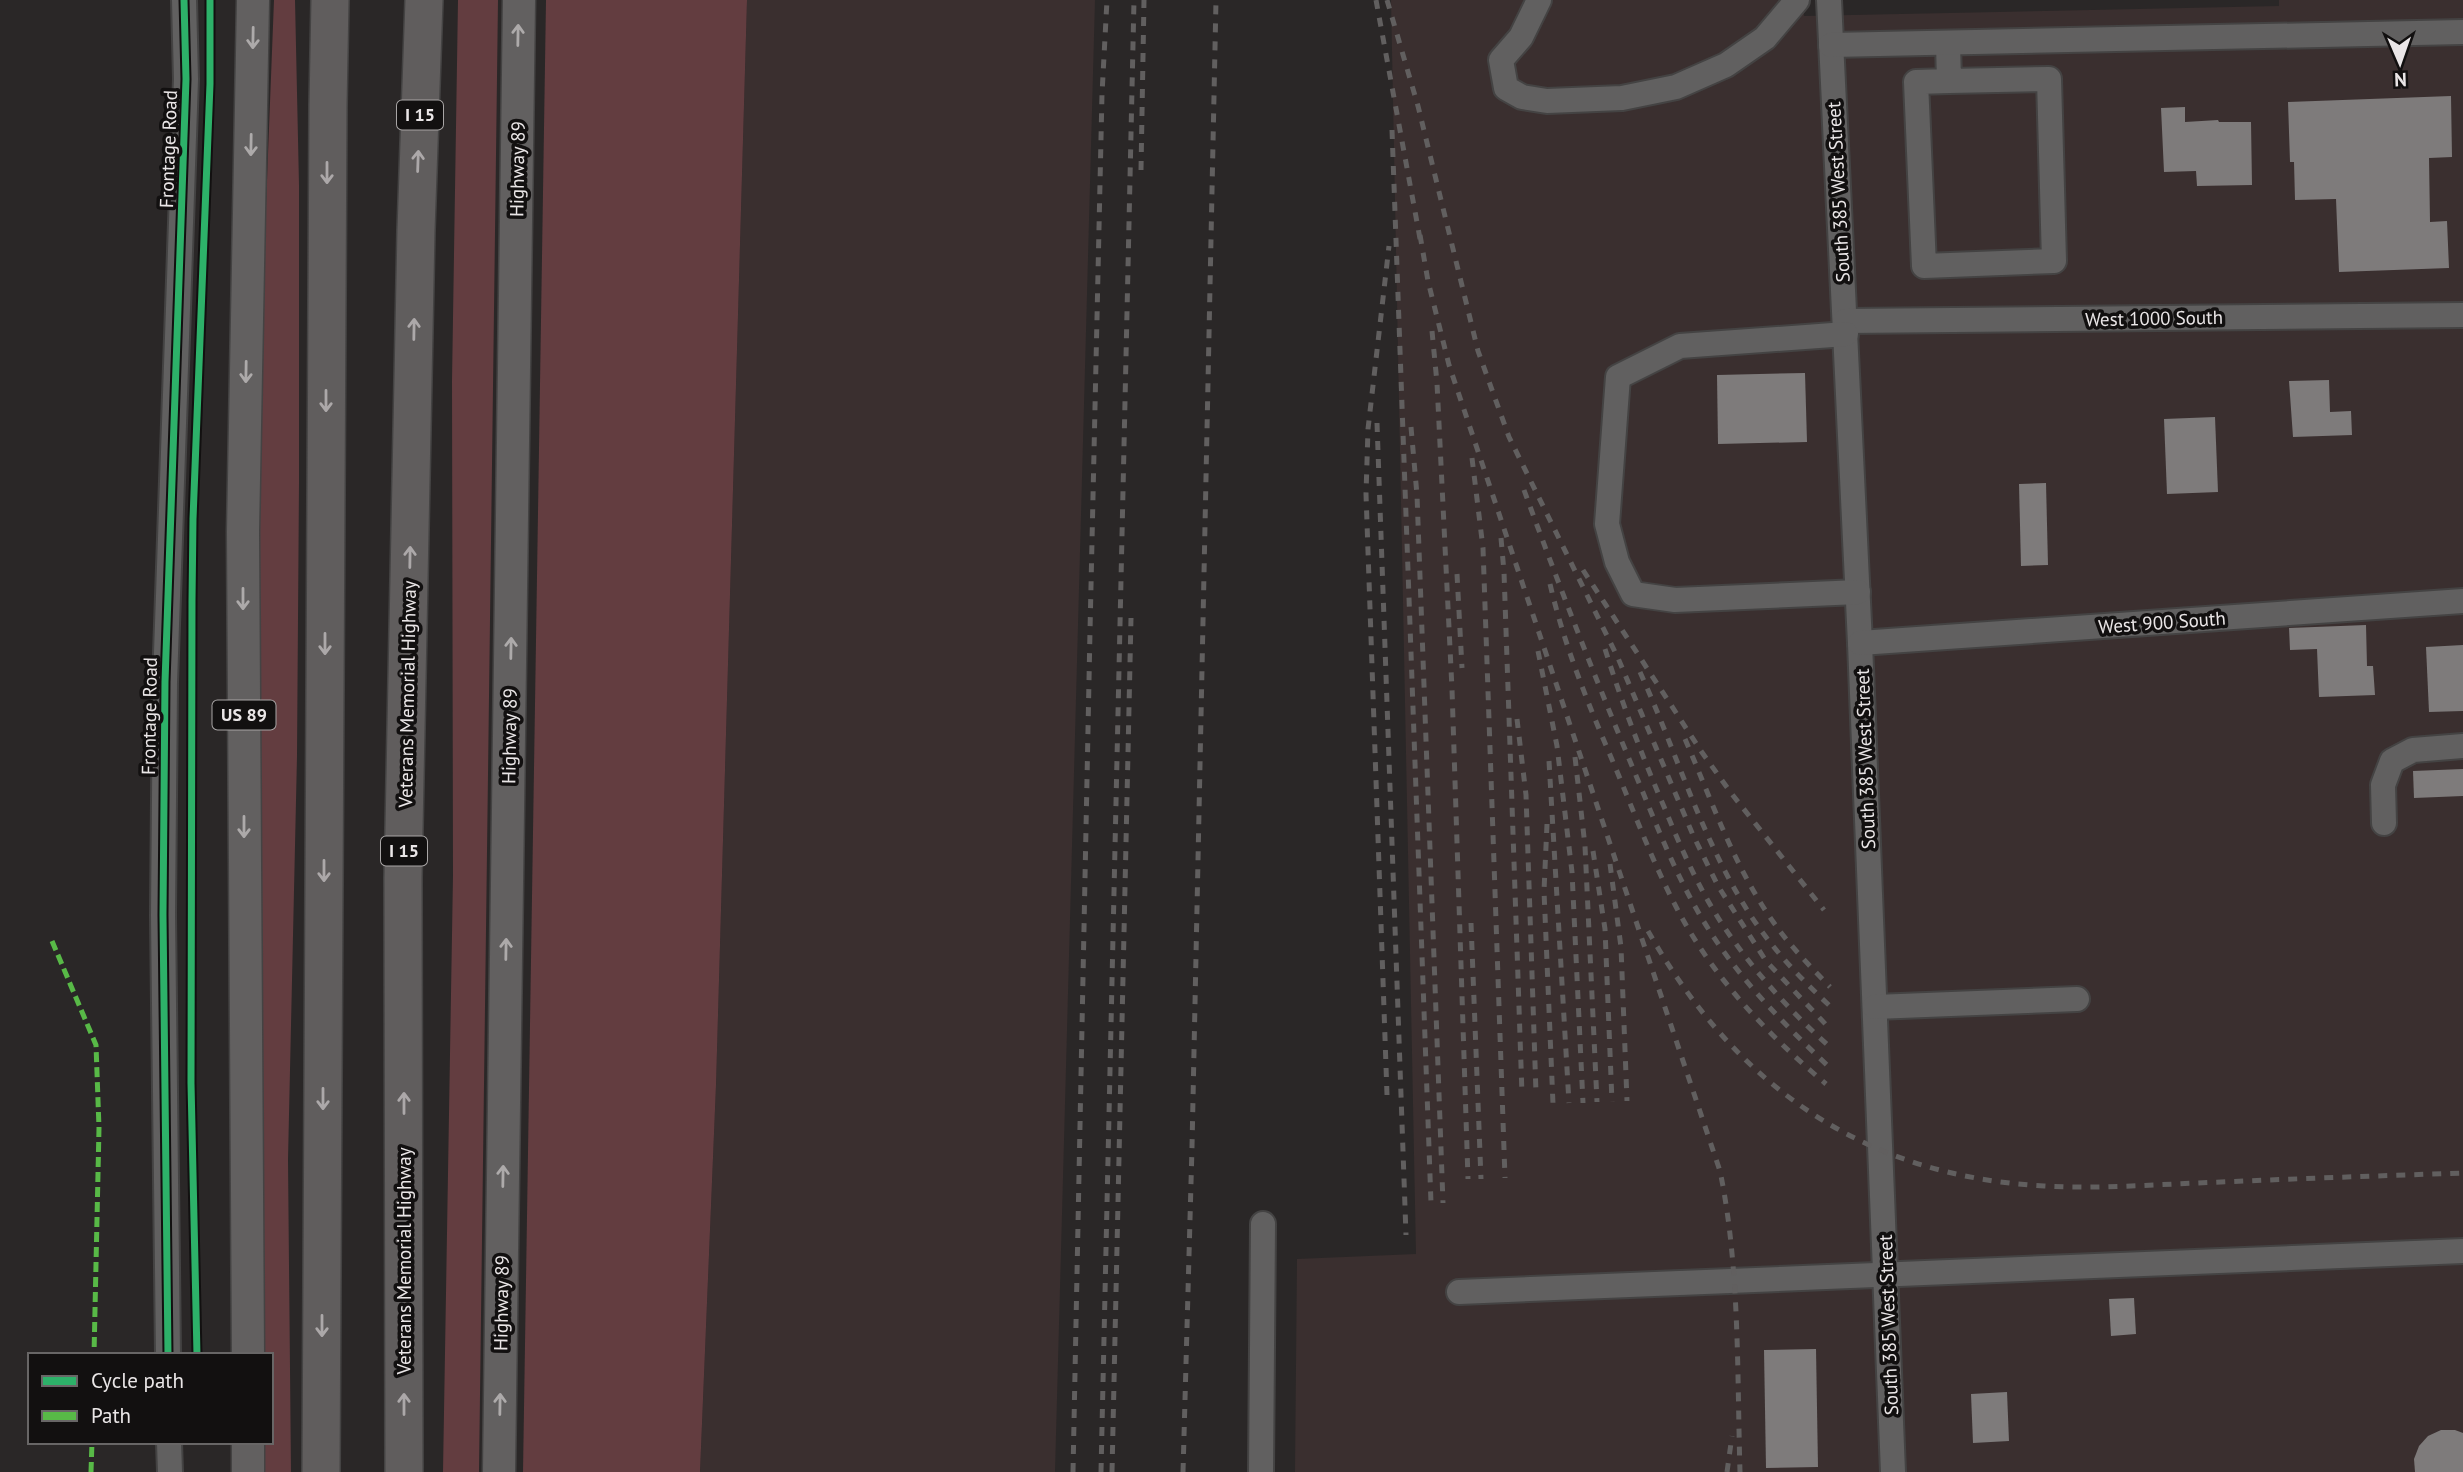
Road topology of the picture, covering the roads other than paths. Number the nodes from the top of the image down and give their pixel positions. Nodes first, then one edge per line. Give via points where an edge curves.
1 (184, 0) edge
2 (253, 0) edge
3 (317, 0) edge
4 (330, 0) edge
5 (424, 0) edge
6 (519, 0) edge
7 (1539, 0) edge
8 (1797, 0) edge
9 (1829, 0) edge
10 (2463, 32) edge
11 (1948, 43) junction
12 (1831, 46) junction
13 (1949, 81) junction
14 (327, 105) junction
15 (2463, 316) edge
16 (1845, 328) junction
17 (1858, 592) junction
18 (2463, 601) edge
19 (1860, 643) junction
20 (2463, 746) edge
21 (2384, 822) dead end
22 (2077, 999) dead end
23 (1875, 1007) junction
24 (1263, 1224) dead end
25 (2463, 1251) edge
26 (1886, 1273) junction
27 (1460, 1292) dead end
28 (168, 1353) edge
29 (248, 1353) edge
30 (169, 1444) edge
31 (248, 1444) edge
32 (170, 1472) edge
33 (248, 1472) edge
34 (321, 1472) edge
35 (404, 1472) edge
36 (499, 1472) edge
37 (1261, 1472) edge
38 (1893, 1472) edge

1 - 28 street, Frontage Road via 186,79 165,682
2 -> 29 main road, US 89 via 243,533
3 - 14 highway
4 - 14 highway
35 -> 5 highway, Veterans Memorial Highway / I 15 via 404,864
36 -> 6 main road, Highway 89
7 - 8 street via 1521,37 1501,60 1506,88 1522,97 1547,101 1622,98 1676,87 1726,65 1765,38
9 - 12 street, South 385 West Street
10 - 11 street
11 - 12 street
11 - 13 street
12 - 16 street, South 385 West Street
13 - 13 street via 1916,82 1924,266 2054,261 2049,79
14 -> 34 highway
15 - 16 street, West 1000 South
16 - 17 street, South 385 West Street
16 - 17 street, West 1000 South via 1680,346 1618,377 1608,524 1616,562 1633,594 1675,600
17 - 19 street, South 385 West Street
18 - 19 street, West 900 South
19 - 23 street, South 385 West Street
20 - 21 street via 2413,750 2392,761 2383,785
22 - 23 street
23 - 26 street, South 385 West Street
24 - 37 street
25 - 26 street
26 - 27 street
26 - 38 street, South 385 West Street
30 - 32 street
31 - 33 main road

